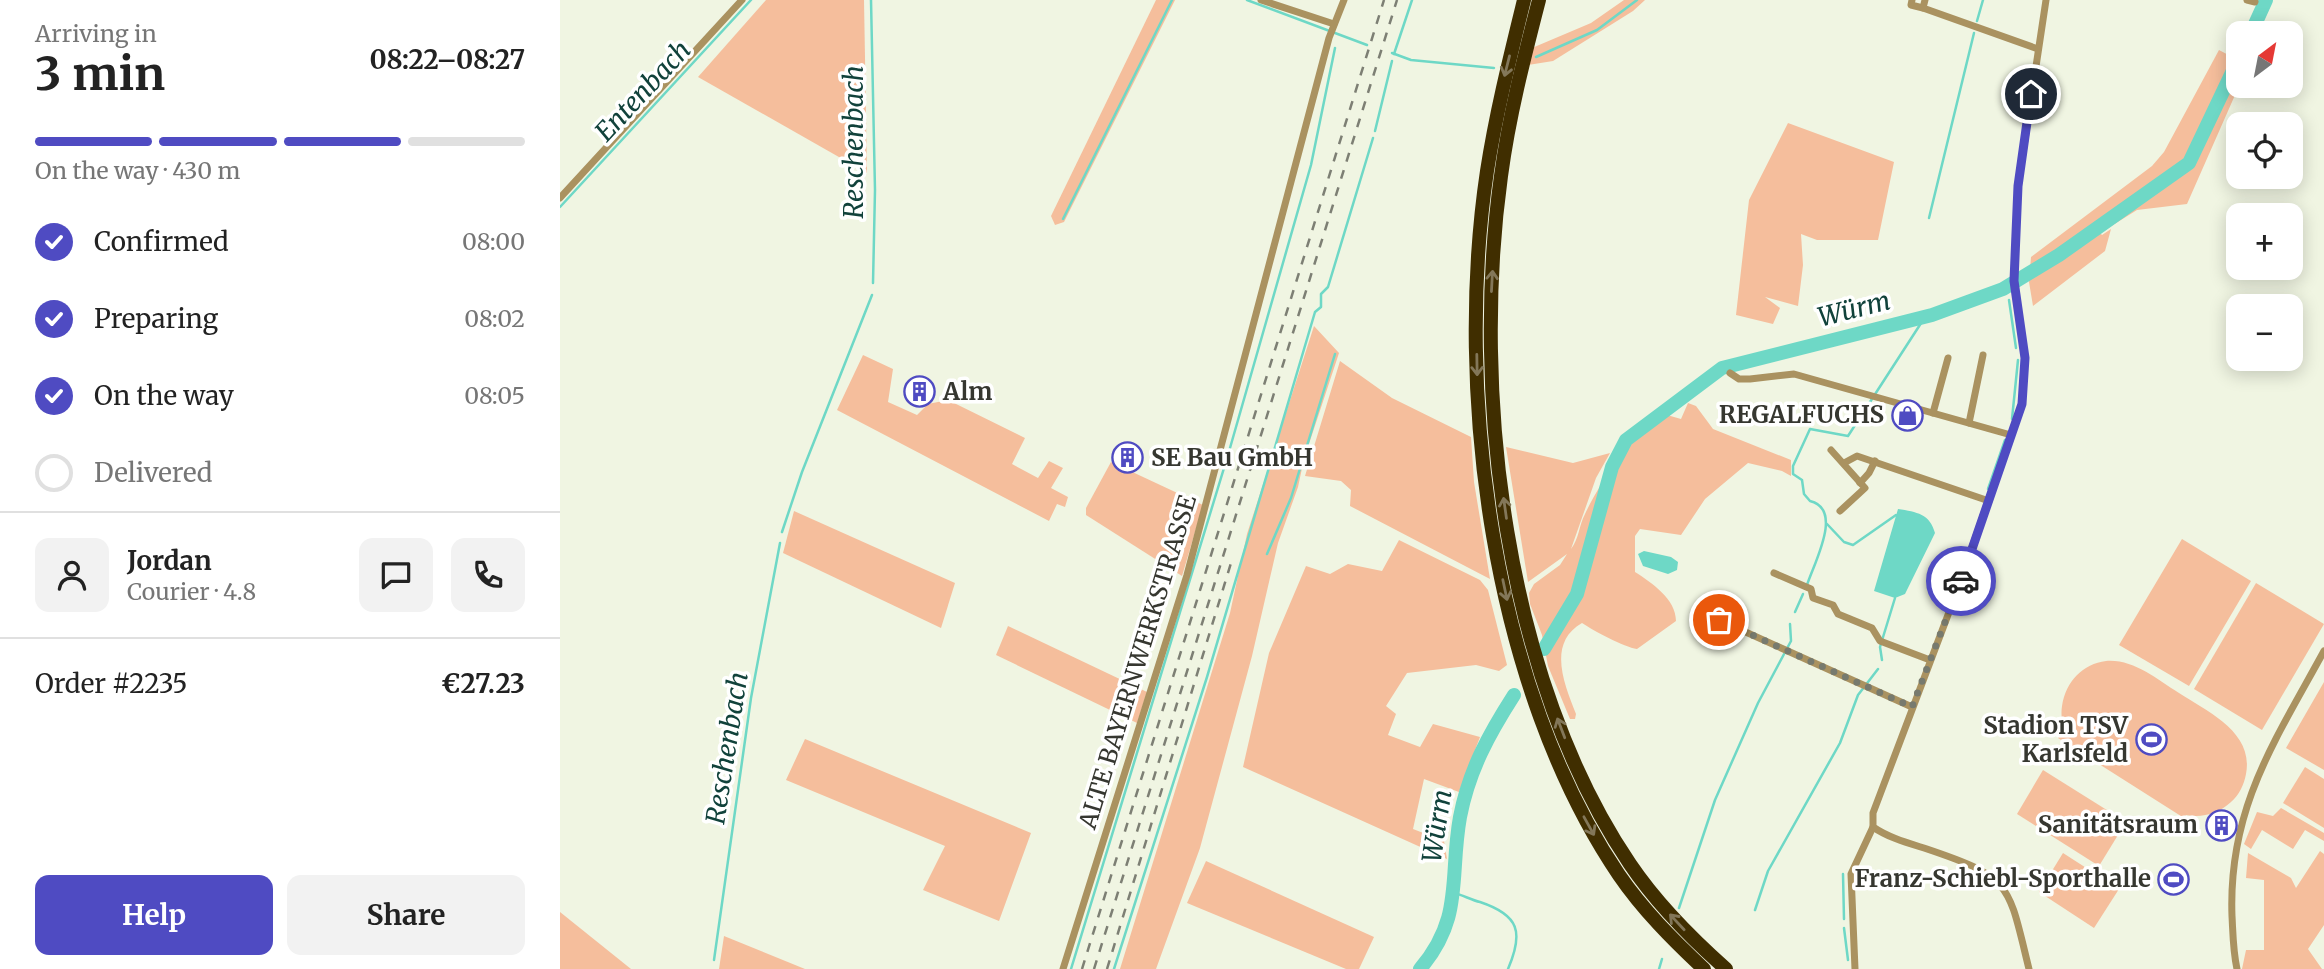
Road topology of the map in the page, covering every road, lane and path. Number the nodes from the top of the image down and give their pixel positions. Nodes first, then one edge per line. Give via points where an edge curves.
1 (742, 0) edge
2 (1261, 0) edge
3 (1344, 0) edge
4 (1524, 0) edge
5 (1539, 0) edge
6 (1912, 0) edge
7 (2046, 0) edge
8 (1924, 4) edge
9 (1333, 27) junction
10 (2038, 49) junction
11 (560, 198) edge
12 (1983, 355) dead end
13 (1948, 358) dead end
14 (1730, 373) dead end
15 (1933, 413) junction
16 (1969, 423) junction
17 (2011, 436) junction
18 (1831, 450) dead end
19 (1875, 461) junction
20 (1843, 463) junction
21 (1860, 483) junction
22 (1989, 501) junction
23 (1840, 511) dead end
24 (1774, 573) dead end
25 (1719, 620) dead end
26 (2324, 650) edge
27 (1930, 660) junction
28 (1912, 707) junction
29 (1873, 827) junction
30 (1063, 969) edge
31 (1704, 969) edge
32 (1726, 969) edge
33 (1855, 969) edge
34 (2029, 969) edge
35 (2237, 969) edge

1 - 11 street
2 - 9 street
3 - 9 street, ALTE BAYERNWERKSTRASSE
4 -> 31 highway via 1487,172 1477,273 1483,468 1497,551 1514,635 1542,721 1579,807 1634,895
32 -> 5 highway via 1645,884 1592,800 1546,682 1511,549 1492,384 1492,275 1501,176 1516,89
6 - 8 street via 1911,5
7 - 10 street
8 - 10 street
9 - 30 street, ALTE BAYERNWERKSTRASSE via 1188,575
10 - 17 street via 2018,186 2014,291 2025,368 2022,404
12 - 16 street
13 - 15 street
14 - 15 street via 1739,379 1794,374
15 - 16 street
16 - 17 street
17 - 22 street
18 - 20 street
19 - 20 street via 1857,456
19 - 21 street
19 - 22 street
20 - 21 street
21 - 23 street via 1865,488
22 - 27 street
24 - 27 street via 1811,589 1813,598 1872,628 1882,642
25 - 28 street
26 - 35 street via 2256,776 2245,807 2231,879
27 - 28 street
28 - 29 street via 1873,813
29 - 33 street via 1851,874
29 - 34 street via 1990,873 2010,899

